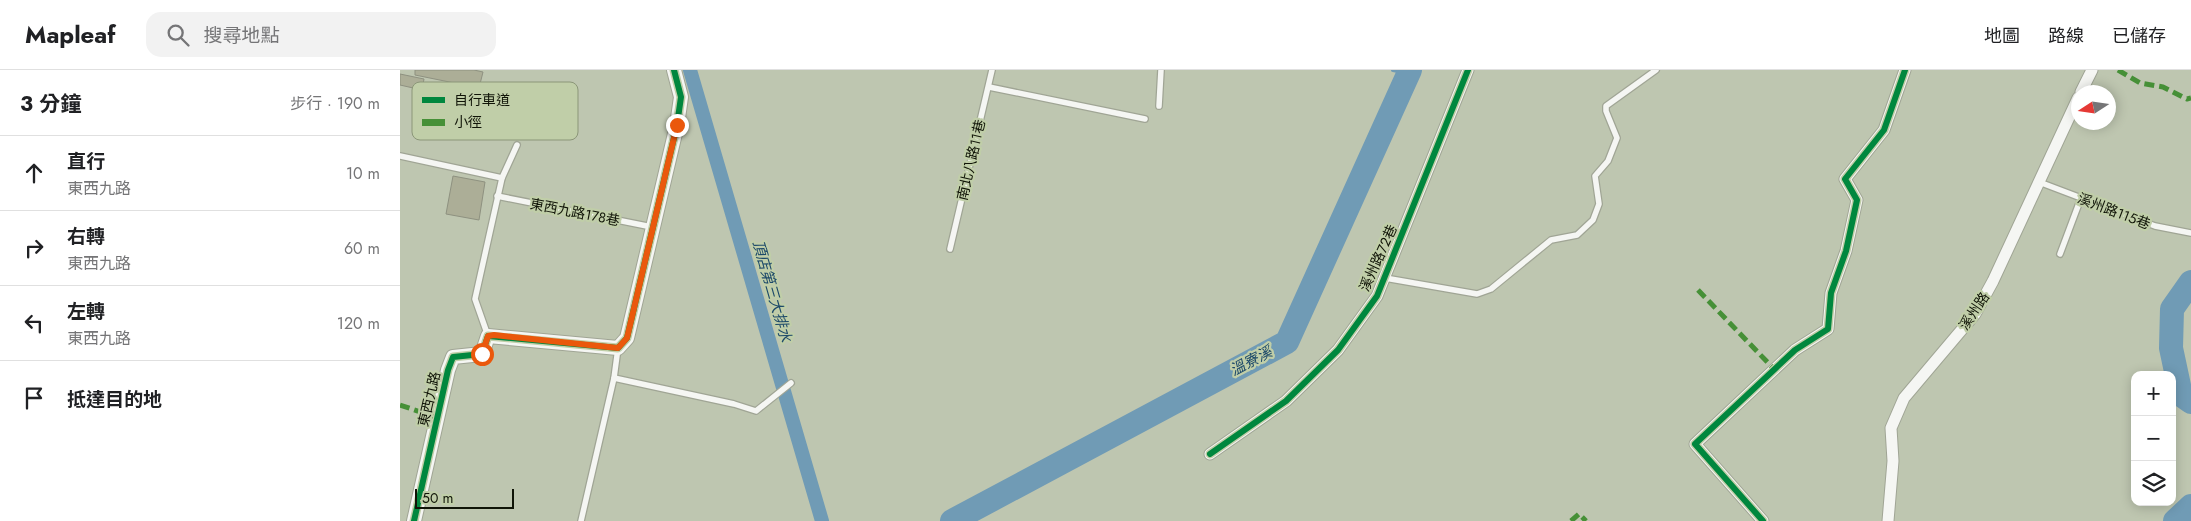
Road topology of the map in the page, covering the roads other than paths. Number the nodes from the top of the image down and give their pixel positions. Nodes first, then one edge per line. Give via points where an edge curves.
1 (674, 70) edge
2 (992, 70) edge
3 (1162, 70) edge
4 (1468, 70) edge
5 (1656, 70) edge
6 (1904, 70) edge
7 (2092, 70) edge
8 (2084, 85) edge
9 (989, 87) junction
10 (1159, 106) dead end
11 (2071, 113) edge
12 (1145, 119) dead end
13 (517, 145) dead end
14 (400, 156) edge
15 (502, 178) junction
16 (2039, 182) junction
17 (497, 196) junction
18 (2081, 198) junction
19 (654, 228) junction
20 (2191, 233) edge
21 (950, 249) dead end
22 (2060, 254) dead end
23 (1385, 278) junction
24 (488, 336) junction
25 (618, 348) junction
26 (614, 378) junction
27 (791, 382) dead end
28 (1210, 454) dead end
29 (414, 521) edge
30 (581, 521) edge
31 (1763, 521) edge
32 (1888, 521) edge

1 - 19 street via 681,97
2 - 9 lane, 南北八路11巷
3 - 10 lane
4 - 23 street, 溪州路72巷
5 - 23 lane via 1606,106 1618,138 1608,161 1595,176 1599,204 1593,220 1577,235 1551,240 1491,289 1477,294
6 - 31 street via 1884,130 1845,179 1857,200 1846,251 1831,293 1828,329 1795,350 1695,444
7 - 8 street
9 - 12 lane
9 - 21 lane, 南北八路11巷
11 - 16 street, 溪州路
13 - 15 lane
14 - 15 lane
15 - 17 lane
16 - 18 lane, 溪州路115巷
16 - 32 street, 溪州路 via 1975,314 1904,398 1891,428 1893,461
17 - 19 lane, 東西九路178巷
17 - 24 lane via 475,299
18 - 20 lane, 溪州路115巷 via 2155,226
18 - 22 lane
19 - 25 street via 627,338
23 - 28 street, 溪州路72巷 via 1377,296 1338,350 1286,401
24 - 25 street
24 - 29 street, 東西九路 via 482,354 453,357
25 - 26 lane
26 - 27 lane via 756,411
26 - 30 lane

